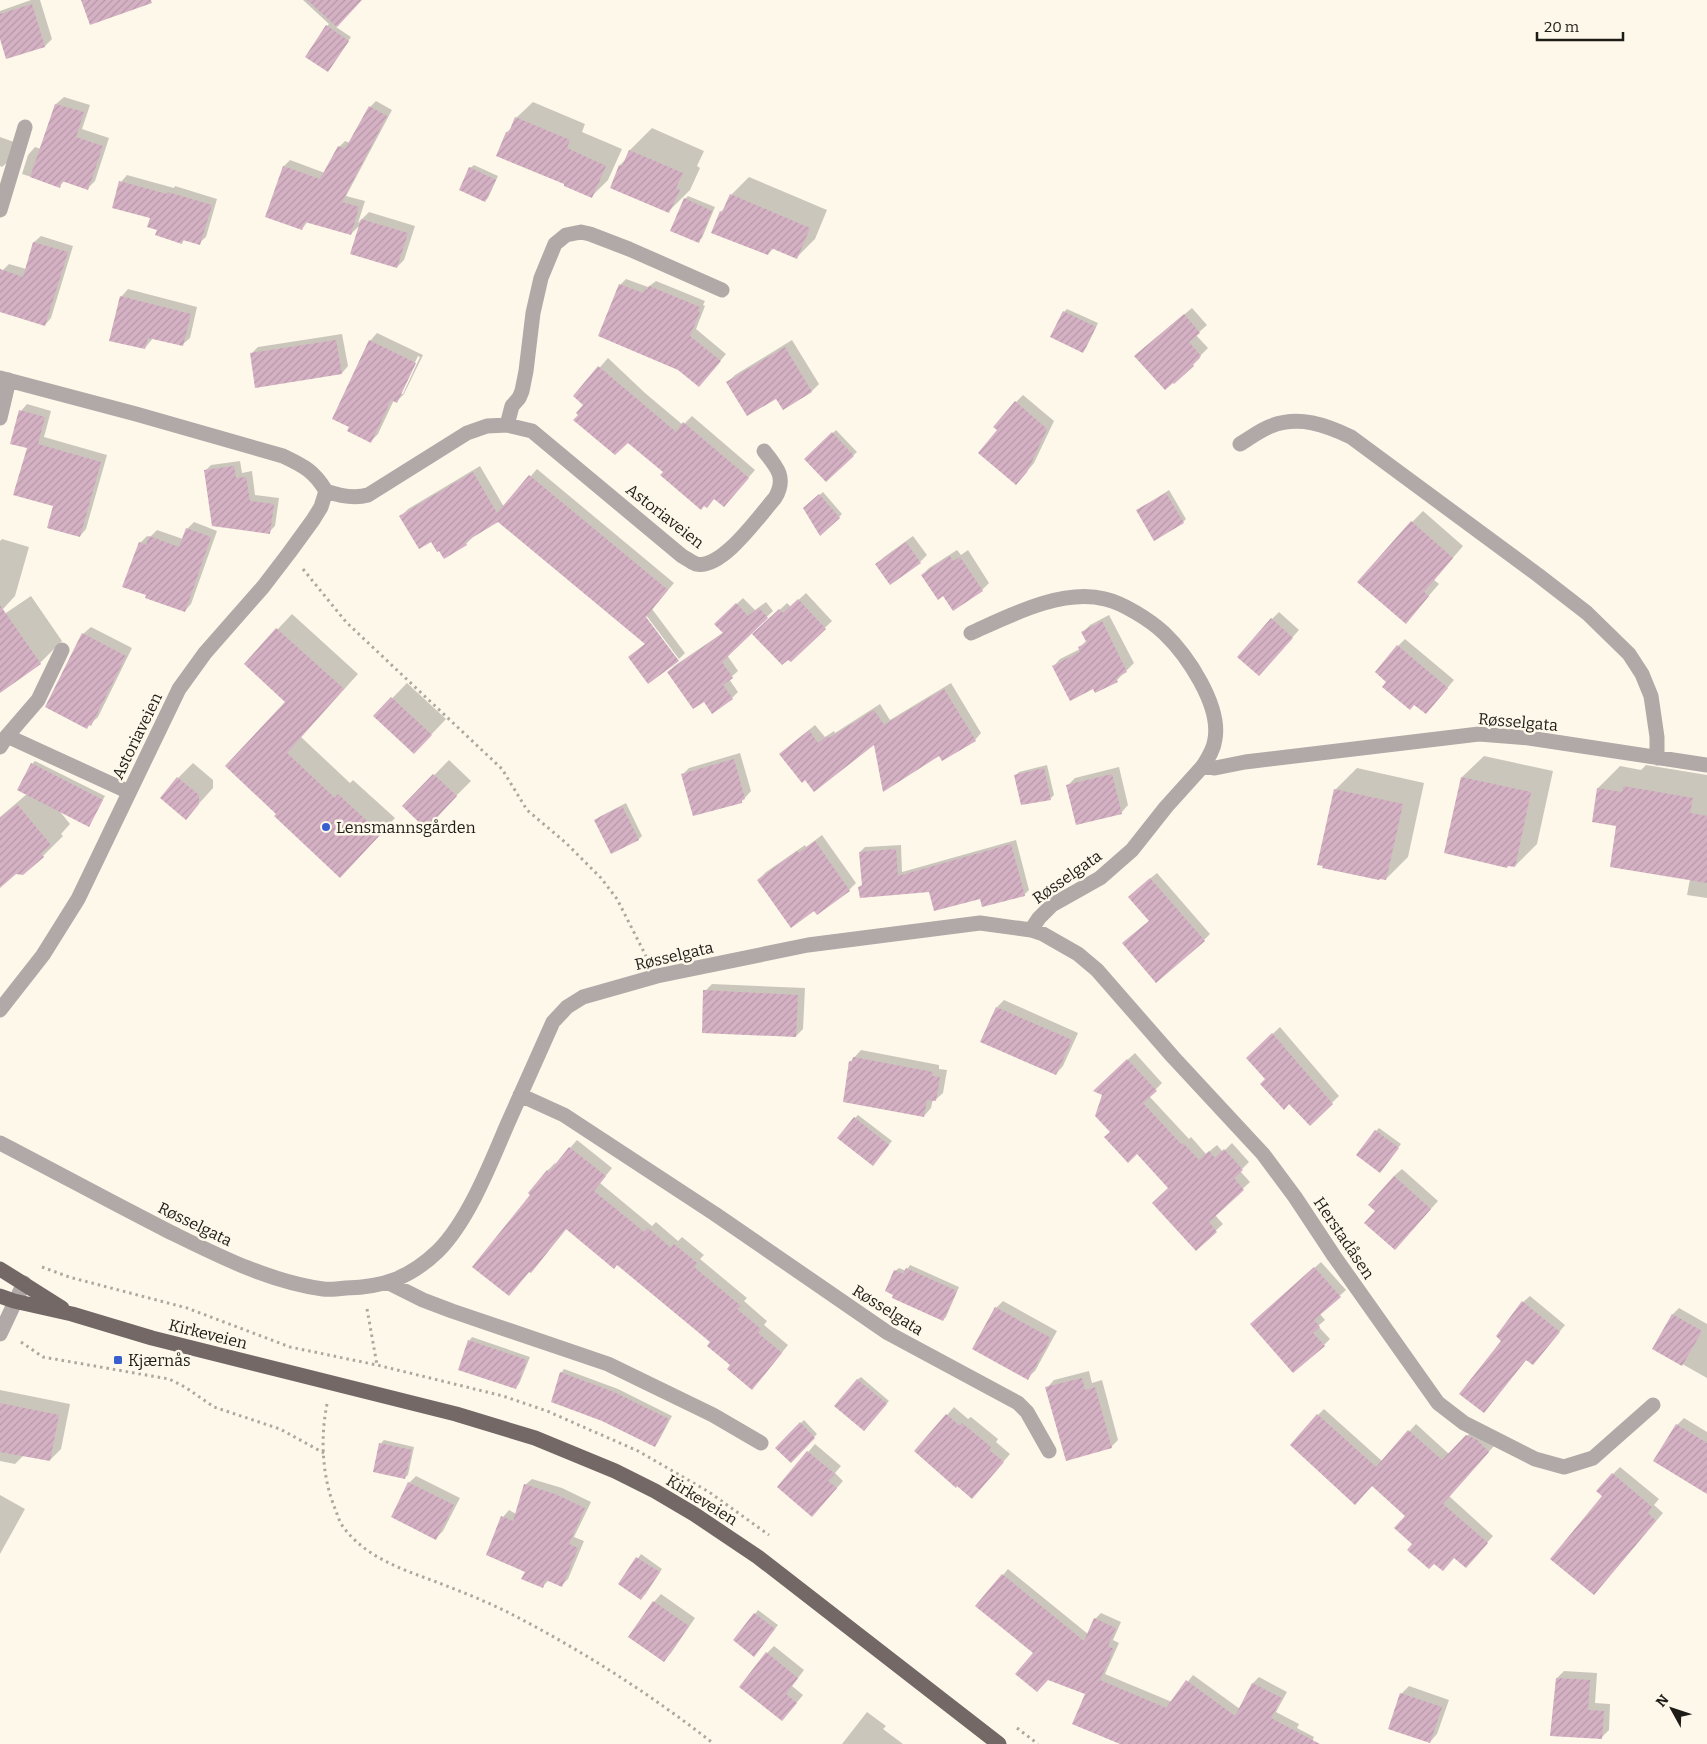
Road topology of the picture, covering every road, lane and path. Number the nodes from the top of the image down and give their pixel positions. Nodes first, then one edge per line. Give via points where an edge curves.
1 (25, 127) dead end
2 (0, 210) edge
3 (722, 290) dead end
4 (4, 379) edge
5 (0, 418) edge
6 (507, 425) junction
7 (1240, 444) dead end
8 (764, 451) dead end
9 (326, 491) junction
10 (289, 553) junction
11 (971, 633) dead end
12 (62, 650) dead end
13 (4, 742) edge
14 (1657, 758) junction
15 (1707, 765) edge
16 (1202, 766) junction
17 (129, 792) junction
18 (1031, 930) junction
19 (657, 976) junction
20 (0, 1010) edge
21 (520, 1095) junction
22 (0, 1143) edge
23 (37, 1266) dead end
24 (0, 1269) edge
25 (24, 1283) junction
26 (389, 1283) junction
27 (364, 1288) junction
28 (7, 1299) edge
29 (72, 1314) junction
30 (1, 1332) edge
31 (336, 1384) junction
32 (1653, 1405) dead end
33 (761, 1443) dead end
34 (1049, 1451) dead end
35 (324, 1454) junction
36 (1015, 1726) dead end
37 (714, 1744) edge
38 (999, 1744) edge
39 (1038, 1744) edge

1 - 2 street
3 - 6 street via 590,234 566,235 555,244 541,278 522,391 512,406
4 - 5 street
4 - 9 street via 283,456 306,467
6 - 8 street, Astoriaveien via 532,431 682,556 696,564 710,563 727,554 775,498 780,489 780,475
6 - 9 street, Astoriaveien via 488,426 467,433 368,495 346,496
7 - 14 street via 1271,426 1288,421 1331,427 1351,437 1538,575 1588,614 1629,654 1651,696
9 - 10 street, Astoriaveien via 321,507
10 - 17 street, Astoriaveien via 179,689
10 - 19 path via 346,622 502,769 527,810 601,878 617,899
11 - 16 street via 1028,608 1071,597 1105,598 1130,609 1165,634 1203,686 1214,713 1216,738 1212,752
12 - 13 street via 38,700
13 - 17 street
14 - 15 street, Røsselgata
14 - 16 street, Røsselgata via 1480,734 1215,768
16 - 18 street, Røsselgata via 1132,850 1100,878 1052,905
17 - 20 street, Astoriaveien via 78,899 43,955
18 - 19 street, Røsselgata via 980,923 808,945
18 - 32 street, Herstadåsen via 1078,954 1097,970 1263,1154 1438,1403 1464,1423 1535,1459 1564,1467 1593,1458
19 - 21 street, Røsselgata via 583,997 567,1007 553,1022
21 - 26 street, Røsselgata via 480,1187 452,1234 427,1260
21 - 34 street, Røsselgata via 572,1120 888,1333 1018,1403 1027,1412
22 - 27 street, Røsselgata via 223,1258 294,1283 325,1289
23 - 27 path via 187,1308 290,1347 376,1365
24 - 25 main road, Kirkeveien
25 - 28 street
25 - 29 main road, Kirkeveien
26 - 27 street, Røsselgata
26 - 33 street via 452,1311 608,1364 713,1415
28 - 29 main road, Kirkeveien
28 - 30 street
29 - 31 main road, Kirkeveien via 152,1338
30 - 35 path via 43,1356 170,1379 214,1406 280,1429
31 - 35 path via 325,1416
31 - 38 main road, Kirkeveien via 535,1438 655,1491 758,1557
35 - 37 path via 330,1499 342,1526 376,1557 516,1616 581,1652
36 - 39 path

